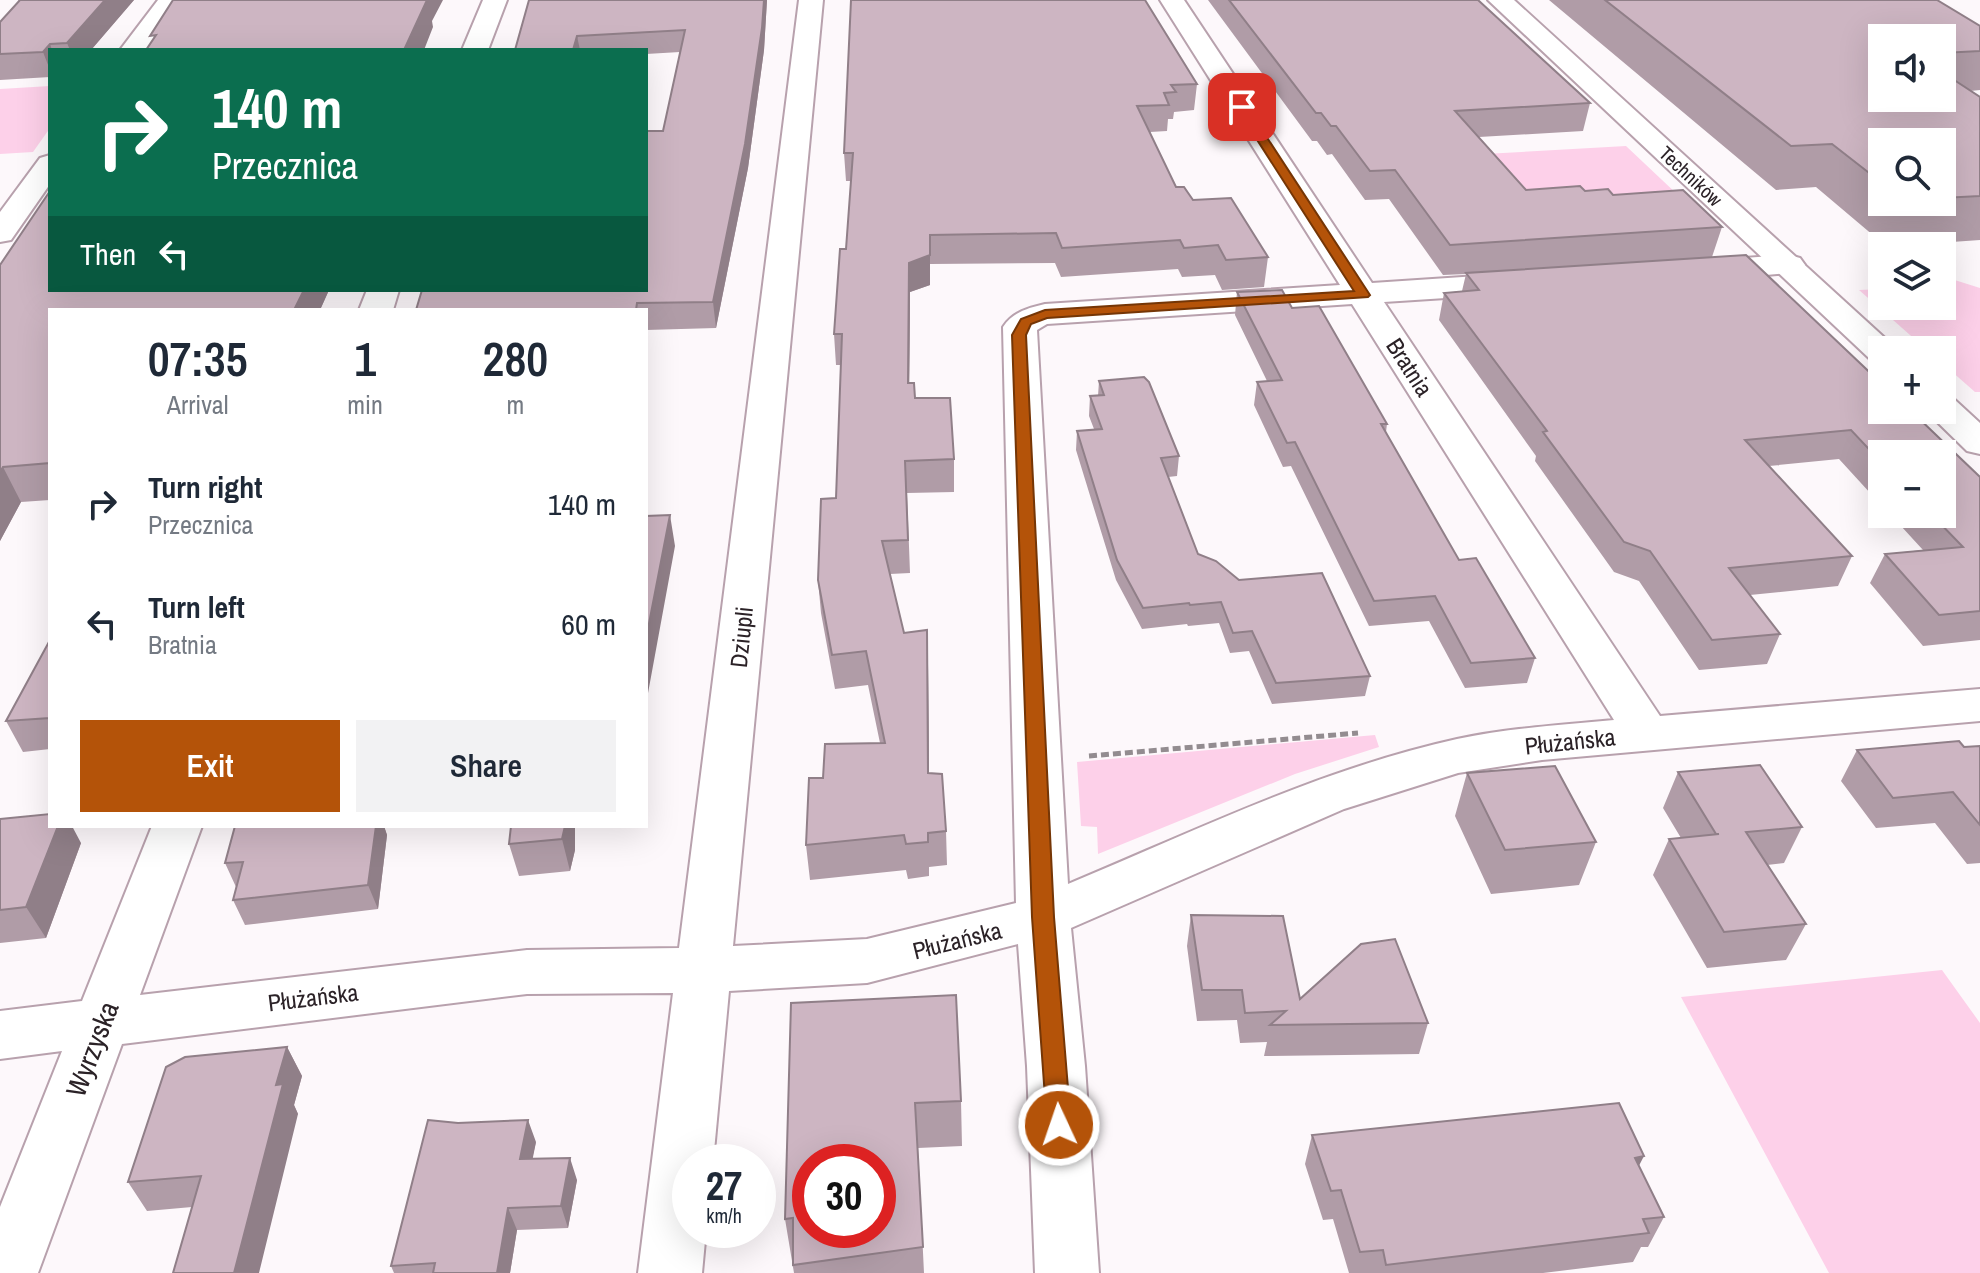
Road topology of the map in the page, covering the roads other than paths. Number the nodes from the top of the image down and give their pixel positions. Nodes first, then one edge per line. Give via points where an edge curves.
1 (170, 0) edge
2 (495, 0) edge
3 (811, 0) edge
4 (1172, 0) edge
5 (1500, 0) edge
6 (134, 48) edge
7 (476, 48) edge
8 (48, 167) edge
9 (0, 233) edge
10 (1789, 265) junction
11 (1670, 273) edge
12 (1546, 282) edge
13 (1363, 295) junction
14 (1868, 339) edge
15 (1980, 705) edge
16 (1647, 734) junction
17 (176, 828) edge
18 (1043, 917) junction
19 (705, 970) junction
20 (102, 1022) junction
21 (0, 1035) edge
22 (6, 1273) edge
23 (670, 1273) edge
24 (1067, 1273) edge

1 - 6 street
2 - 7 street
3 - 19 street, Dziupli
4 - 13 street, Bratnia
5 - 10 street, Techników
8 - 9 street
10 - 11 street
10 - 14 street, Techników
12 - 13 street
13 - 16 street, Bratnia
13 - 18 street via 1045,314 1026,322 1019,335
15 - 16 street, Płużańska
16 - 18 street, Płużańska via 1458,756 1392,774 1327,796
17 - 20 street, Wyrzyska
18 - 19 street, Płużańska via 867,961
18 - 24 street
19 - 20 street, Płużańska via 527,972
19 - 23 street, Dziupli
20 - 21 street, Płużańska
20 - 22 street, Wyrzyska

